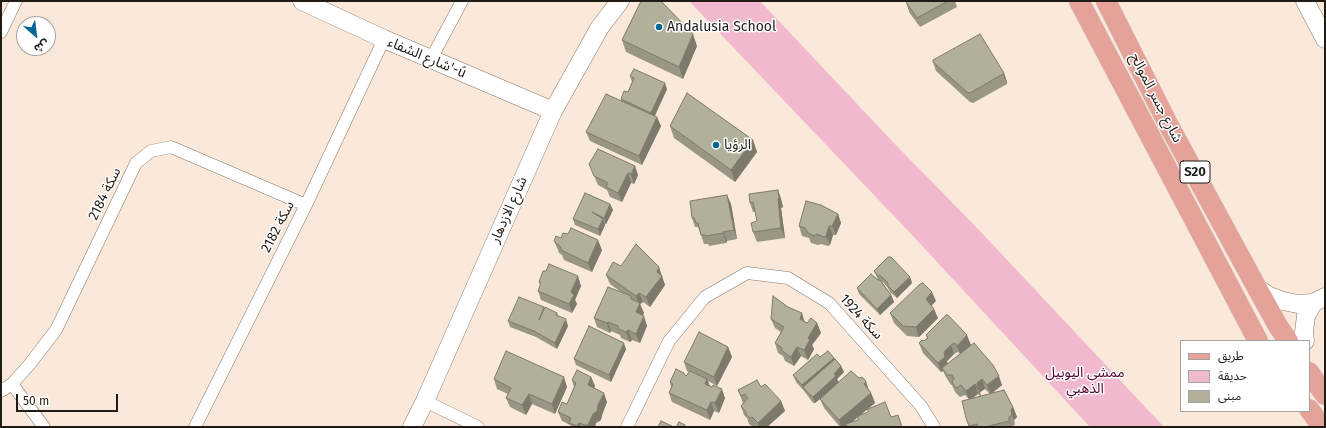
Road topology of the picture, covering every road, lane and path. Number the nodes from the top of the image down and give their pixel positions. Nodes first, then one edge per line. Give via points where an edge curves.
1 (16, 1) edge
2 (302, 1) edge
3 (462, 1) edge
4 (620, 1) edge
5 (1079, 1) edge
6 (1106, 1) edge
7 (1305, 1) edge
8 (1, 32) edge
9 (384, 39) junction
10 (1325, 39) edge
11 (431, 59) junction
12 (553, 111) junction
13 (306, 205) junction
14 (1257, 288) junction
15 (1319, 300) edge
16 (1257, 340) edge
17 (1287, 340) edge
18 (1305, 340) edge
19 (1310, 370) edge
20 (12, 384) junction
21 (1, 391) edge
22 (1325, 395) edge
23 (425, 401) junction
24 (1310, 410) edge
25 (44, 427) edge
26 (195, 427) edge
27 (412, 427) edge
28 (478, 427) edge
29 (627, 427) edge
30 (934, 427) edge
31 (1322, 427) edge

1 - 8 street
2 - 9 street, شارع الشفاء'-ú
3 - 11 street
4 - 12 street, شارع الازدهار via 600,27
5 - 16 main road, شارع جسر الموالح / S20
6 - 14 main road, شارع جسر الموالح / S20 via 1168,124
7 - 10 street
9 - 11 street, شارع الشفاء'-ú
9 - 13 street, سكة 2182
11 - 12 street, شارع الشفاء'-ú
12 - 23 street, شارع الازدهار
13 - 20 street, سكة 2184 via 171,147 151,151 136,163 56,330
13 - 26 street, سكة 2182
14 - 15 street via 1269,296 1298,304
14 - 17 main road, شارع جسر الموالح / S20
15 - 18 street via 1306,316
19 - 22 main road
20 - 21 street, سكة 2184
20 - 25 street
23 - 27 street, شارع الازدهار
23 - 28 street
24 - 31 main road
29 - 30 street, سكة 1924 via 670,341 705,297 747,273 788,278 829,303 921,406

